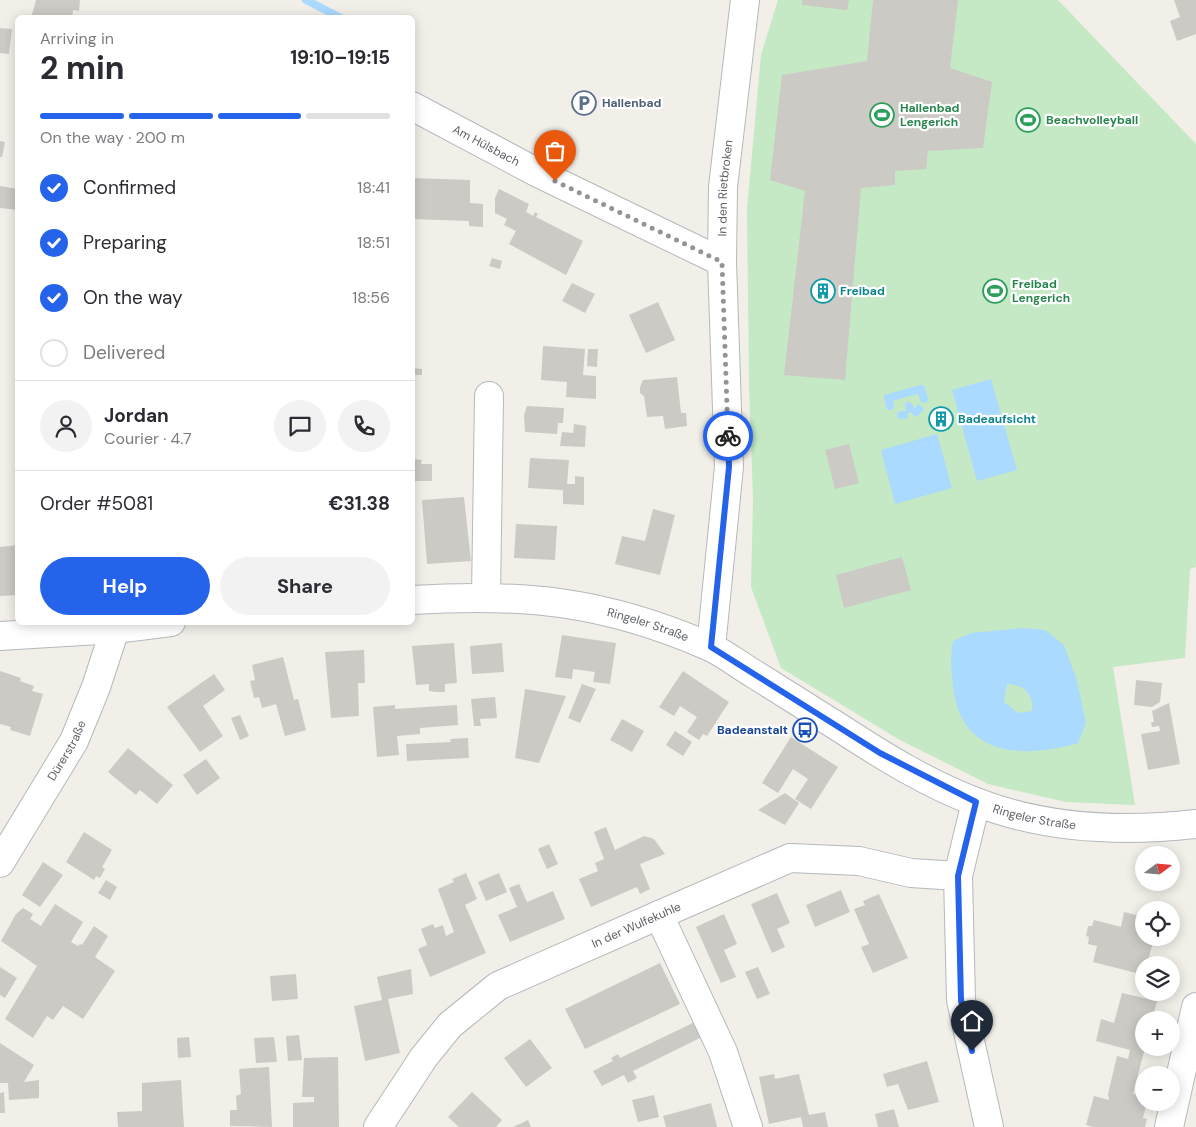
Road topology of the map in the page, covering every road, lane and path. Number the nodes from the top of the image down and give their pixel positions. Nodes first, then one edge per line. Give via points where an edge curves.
1 (745, 0) edge
2 (415, 108) edge
3 (722, 262) junction
4 (489, 396) dead end
5 (486, 597) junction
6 (415, 600) edge
7 (147, 625) edge
8 (116, 629) junction
9 (0, 636) edge
10 (711, 647) junction
11 (976, 802) junction
12 (1196, 824) edge
13 (0, 863) edge
14 (958, 876) junction
15 (658, 915) junction
16 (1196, 1007) edge
17 (378, 1127) edge
18 (748, 1127) edge
19 (989, 1127) edge
20 (1169, 1127) edge

1 - 3 street, In den Rietbroken via 723,187
2 - 3 street, Am Hülsbach via 538,173
3 - 10 street, In den Rietbroken via 729,467
4 - 5 street
5 - 6 street, Ringeler Straße
5 - 10 street, Ringeler Straße via 551,600 600,608 650,622
7 - 8 street
8 - 9 street
8 - 13 street, Dürerstraße via 74,741
10 - 11 street, Ringeler Straße via 880,753
11 - 12 street, Ringeler Straße via 1050,821 1121,829
11 - 14 street
14 - 15 street, In der Wulfekuhle via 911,872 859,861 790,858
14 - 19 street via 961,1000
15 - 17 street, In der Wulfekuhle via 498,986 450,1025 424,1057
15 - 18 street via 723,1052
16 - 20 street

